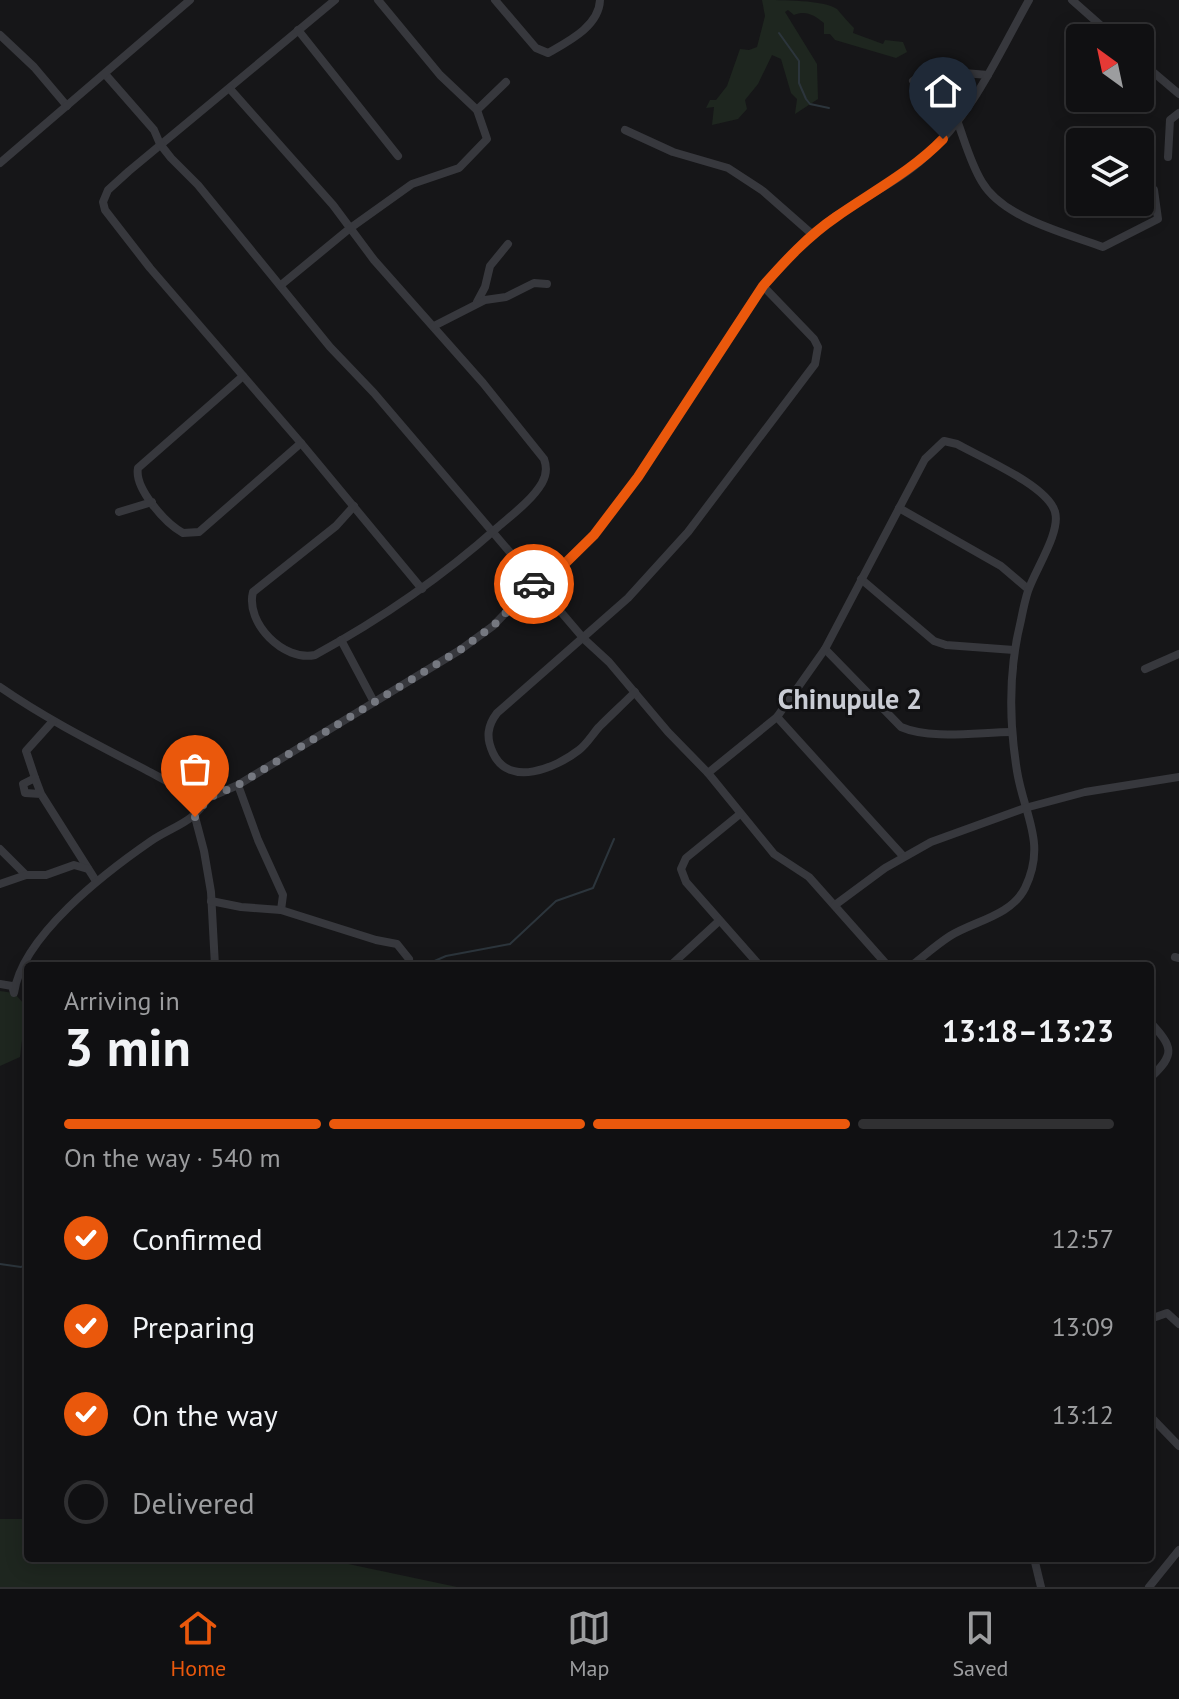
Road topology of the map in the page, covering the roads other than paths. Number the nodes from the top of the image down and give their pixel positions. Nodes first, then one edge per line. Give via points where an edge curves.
1 (190, 0) edge
2 (335, 0) edge
3 (378, 0) edge
4 (495, 0) edge
5 (600, 0) edge
6 (1029, 0) edge
7 (1072, 0) edge
8 (1099, 24) edge
9 (298, 30) junction
10 (1, 37) edge
11 (1154, 73) edge
12 (105, 74) junction
13 (988, 75) junction
14 (913, 81) dead end
15 (506, 82) dead end
16 (230, 89) junction
17 (1179, 94) edge
18 (67, 106) junction
19 (477, 110) junction
20 (1179, 113) edge
21 (958, 123) junction
22 (625, 130) dead end
23 (160, 144) junction
24 (398, 156) dead end
25 (1168, 157) dead end
26 (0, 163) edge
27 (1154, 190) dead end
28 (349, 229) junction
29 (813, 235) junction
30 (508, 244) dead end
31 (547, 284) dead end
32 (281, 285) junction
33 (763, 286) junction
34 (477, 304) junction
35 (434, 326) junction
36 (243, 376) junction
37 (301, 443) junction
38 (152, 502) junction
39 (354, 506) junction
40 (899, 508) junction
41 (119, 512) dead end
42 (493, 532) junction
43 (861, 579) junction
44 (538, 585) junction
45 (422, 589) junction
46 (1028, 589) junction
47 (584, 639) junction
48 (341, 640) junction
49 (825, 649) junction
50 (1014, 650) junction
51 (1179, 654) edge
52 (1145, 669) dead end
53 (0, 687) edge
54 (635, 692) junction
55 (374, 702) junction
56 (777, 717) junction
57 (53, 721) junction
58 (1012, 732) junction
59 (708, 773) junction
60 (1179, 777) edge
61 (35, 778) junction
62 (238, 785) junction
63 (41, 794) junction
64 (208, 798) junction
65 (1025, 808) junction
66 (740, 814) junction
67 (195, 817) junction
68 (0, 849) edge
69 (903, 856) junction
70 (88, 869) junction
71 (26, 875) junction
72 (96, 881) junction
73 (0, 884) edge
74 (211, 901) junction
75 (835, 905) junction
76 (281, 910) junction
77 (719, 921) junction
78 (409, 959) dead end
79 (25, 962) edge
80 (215, 962) edge
81 (674, 962) edge
82 (756, 962) edge
83 (885, 962) edge
84 (916, 962) edge
85 (24, 965) edge
86 (0, 984) edge
87 (1154, 1026) edge
88 (1154, 1074) edge
89 (1154, 1318) edge
90 (1179, 1324) edge
91 (1154, 1425) edge
92 (1179, 1446) edge
93 (1179, 1550) edge
94 (1035, 1562) edge
95 (1041, 1587) edge
96 (1149, 1587) edge

1 - 12 street
2 - 9 street
3 - 19 street via 440,75
4 - 5 street via 536,48 548,53 593,21
6 - 13 street
7 - 8 street
9 - 16 street
9 - 24 street
10 - 18 street
11 - 17 street
12 - 18 street
12 - 23 street
13 - 14 street via 928,70
13 - 21 street
15 - 19 street
16 - 23 street
16 - 28 street
18 - 26 street
19 - 28 street via 487,139 459,168 412,184
20 - 25 street via 1170,120
21 - 27 street via 982,183 1000,203 1103,247 1158,219
21 - 29 street via 912,168
22 - 29 street via 673,152 728,168
23 - 32 street
23 - 36 street via 108,190 105,210
28 - 32 street
28 - 35 street
29 - 33 street
30 - 34 street via 490,266
31 - 34 street via 534,283
32 - 42 street
33 - 44 street via 638,477 594,535
33 - 47 street via 814,339 815,364 688,532
34 - 35 street
35 - 42 street via 544,459 542,483
36 - 37 street
36 - 38 street via 138,468
37 - 38 street via 199,532 173,528
37 - 39 street
38 - 41 street
39 - 45 street
39 - 48 street via 255,588 251,597 268,639 278,647 310,657
40 - 43 street
40 - 46 street via 991,559
40 - 46 street via 925,459 944,441 1044,493 1054,507 1056,526
42 - 44 street
42 - 45 street
43 - 49 street
43 - 50 street via 934,641
44 - 47 street
44 - 55 street via 493,626
45 - 48 street
46 - 50 street
47 - 54 street
47 - 54 street via 491,721 487,738 503,768 525,772 563,760 585,745
48 - 55 street
49 - 56 street
49 - 58 street via 912,732
50 - 58 street
51 - 52 street
53 - 57 street
54 - 59 street
55 - 62 street
56 - 59 street
56 - 69 street
57 - 61 street via 26,751
57 - 64 street
58 - 65 street
59 - 66 street
60 - 65 street
61 - 63 street
61 - 63 street via 23,784 25,793
62 - 64 street
62 - 76 street via 283,895
63 - 70 street
64 - 67 street
65 - 69 street
65 - 84 street via 1035,851 1020,898 947,938
66 - 75 street via 774,854 809,877
66 - 77 street via 682,863 686,882
67 - 72 street
67 - 74 street
68 - 71 street
69 - 75 street
70 - 71 street via 74,865 46,875
70 - 72 street
71 - 73 street
72 - 79 street
74 - 76 street
74 - 80 street
75 - 83 street
76 - 78 street via 397,944
77 - 81 street
77 - 82 street
85 - 86 street via 14,993 12,986
87 - 88 street via 1169,1050 1166,1063
89 - 90 street via 1167,1313
91 - 92 street
93 - 96 street
94 - 95 street

